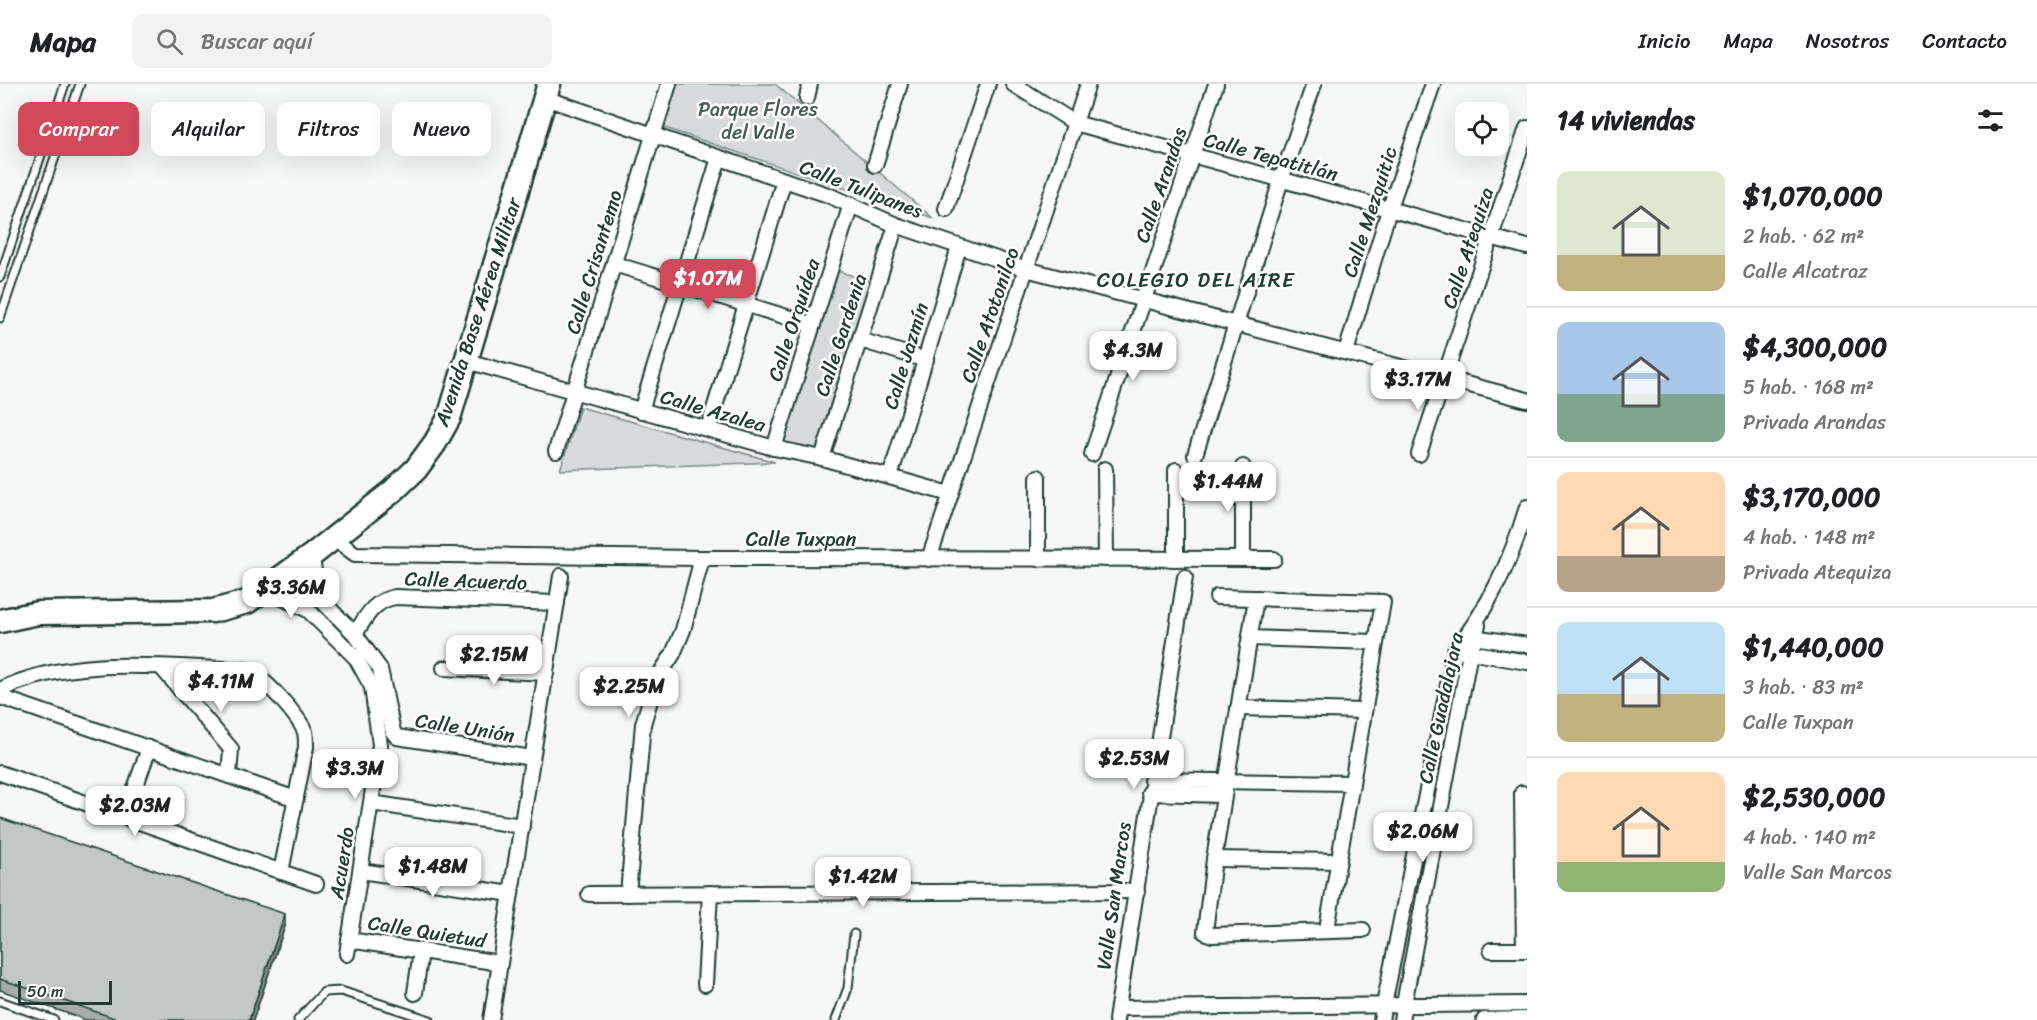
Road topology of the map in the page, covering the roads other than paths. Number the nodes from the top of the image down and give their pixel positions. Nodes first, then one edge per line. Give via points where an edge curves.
1 (65, 84) edge
2 (80, 84) edge
3 (669, 84) edge
4 (900, 84) edge
5 (988, 84) edge
6 (1013, 84) edge
7 (1088, 84) edge
8 (1216, 84) edge
9 (1314, 84) edge
10 (1433, 84) edge
11 (547, 91) edge
12 (1075, 123) junction
13 (1527, 128) edge
14 (653, 135) junction
15 (1192, 156) junction
16 (719, 158) junction
17 (875, 165) dead end
18 (784, 180) junction
19 (1281, 180) junction
20 (851, 204) junction
21 (946, 209) dead end
22 (1389, 210) junction
23 (896, 225) junction
24 (1492, 237) junction
25 (959, 247) junction
26 (1527, 247) edge
27 (614, 264) junction
28 (1026, 268) junction
29 (0, 277) edge
30 (680, 285) junction
31 (1143, 299) junction
32 (746, 305) junction
33 (0, 318) edge
34 (1236, 323) junction
35 (813, 325) junction
36 (860, 340) junction
37 (1346, 352) junction
38 (926, 360) junction
39 (467, 361) junction
40 (1446, 379) junction
41 (574, 392) junction
42 (1527, 399) edge
43 (641, 411) junction
44 (708, 429) junction
45 (774, 448) junction
46 (556, 451) dead end
47 (1092, 454) dead end
48 (1419, 454) dead end
49 (1195, 455) dead end
50 (822, 458) junction
51 (1243, 467) dead end
52 (1104, 469) dead end
53 (1176, 470) dead end
54 (890, 477) junction
55 (1038, 477) dead end
56 (950, 494) junction
57 (1527, 507) edge
58 (334, 538) junction
59 (311, 556) junction
60 (702, 558) junction
61 (929, 558) junction
62 (1038, 559) junction
63 (1106, 559) junction
64 (1176, 559) junction
65 (1243, 559) junction
66 (1274, 559) dead end
67 (561, 576) dead end
68 (1185, 577) dead end
69 (266, 590) junction
70 (1217, 597) dead end
71 (1256, 598) junction
72 (320, 599) junction
73 (557, 603) junction
74 (308, 610) junction
75 (338, 617) junction
76 (0, 621) edge
77 (321, 622) junction
78 (355, 634) junction
79 (1470, 636) junction
80 (1250, 638) junction
81 (1376, 642) junction
82 (1527, 645) edge
83 (1455, 650) junction
84 (1470, 652) junction
85 (1527, 662) edge
86 (161, 667) junction
87 (444, 668) dead end
88 (546, 673) junction
89 (0, 690) edge
90 (0, 697) edge
91 (1239, 708) junction
92 (1365, 711) junction
93 (386, 734) junction
94 (149, 748) junction
95 (532, 758) junction
96 (0, 773) edge
97 (229, 776) junction
98 (1352, 783) junction
99 (1150, 787) junction
100 (1225, 788) junction
101 (1522, 793) dead end
102 (296, 799) junction
103 (371, 803) junction
104 (125, 817) junction
105 (522, 826) junction
106 (1214, 859) junction
107 (1339, 861) junction
108 (360, 871) junction
109 (281, 872) junction
110 (316, 884) dead end
111 (1408, 886) junction
112 (1425, 889) junction
113 (1136, 891) junction
114 (710, 893) junction
115 (511, 894) junction
116 (589, 894) dead end
117 (628, 894) junction
118 (1328, 929) junction
119 (1363, 930) dead end
120 (854, 934) dead end
121 (348, 947) joint
122 (1491, 950) dead end
123 (1525, 950) edge
124 (421, 951) junction
125 (500, 963) junction
126 (705, 984) dead end
127 (415, 993) dead end
128 (0, 1001) edge
129 (1527, 1004) edge
130 (1382, 1013) edge
131 (1402, 1013) edge
132 (1117, 1014) edge
133 (1276, 1014) edge
134 (1301, 1014) edge
135 (1527, 1019) edge
136 (54, 1020) edge
137 (298, 1020) edge
138 (430, 1020) edge
139 (491, 1020) edge
140 (836, 1020) edge
141 (1484, 1020) edge

1 - 29 lane
2 - 33 lane
3 - 14 street, Calle Crisantemo
4 - 17 street
5 - 21 street
6 - 12 street, Calle Tepatitlán
7 - 12 street, Calle Atotonilco
8 - 15 street, Calle Arandas
9 - 19 street
10 - 22 street, Calle Mezquitic
11 - 14 street, Calle Tulipanes
11 - 39 main road, Avenida Base Aérea Militar
12 - 15 street, Calle Tepatitlán
12 - 28 street, Calle Atotonilco
13 - 24 street, Calle Atequiza
14 - 16 street, Calle Tulipanes
14 - 27 street, Calle Crisantemo
15 - 19 street, Calle Tepatitlán
15 - 31 street, Calle Arandas
16 - 18 street, Calle Tulipanes
16 - 30 street
18 - 20 street, Calle Tulipanes
18 - 32 street
19 - 22 street, Calle Tepatitlán
19 - 34 street
20 - 23 street, Calle Tulipanes
20 - 35 street, Calle Orquídea
22 - 24 street, Calle Tepatitlán
22 - 37 street, Calle Mezquitic
23 - 25 street, Calle Tulipanes
23 - 36 street, Calle Gardenia
24 - 26 street, Calle Tepatitlán
24 - 40 street, Calle Atequiza
25 - 28 street, Calle Tulipanes
25 - 38 street, Calle Jazmín
27 - 30 street
27 - 41 street, Calle Crisantemo
28 - 31 street, Calle Tulipanes
28 - 56 street, Calle Atotonilco
30 - 32 street
30 - 43 street
31 - 34 street, Calle Tulipanes
31 - 47 street, Calle Arandas
32 - 35 street
32 - 44 street
34 - 37 street, Calle Tulipanes
34 - 49 street
35 - 45 street, Calle Orquídea
36 - 38 street
36 - 50 street, Calle Gardenia
37 - 40 street, Calle Tulipanes
38 - 54 street, Calle Jazmín
39 - 41 street, Calle Azalea
39 - 58 main road, Avenida Base Aérea Militar via 449,418 416,470
40 - 42 street, Calle Tulipanes
40 - 48 street, Calle Atequiza
41 - 43 street, Calle Azalea
41 - 46 street, Calle Crisantemo
43 - 44 street, Calle Azalea
44 - 45 street, Calle Azalea
45 - 50 street, Calle Azalea
50 - 54 street, Calle Azalea
51 - 65 street
52 - 63 street
53 - 64 street
54 - 56 street, Calle Azalea
55 - 62 street
56 - 61 street, Calle Atotonilco
57 - 79 street, Calle Guadalajara via 1513,554
58 - 59 main road, Avenida Base Aérea Militar
58 - 60 street, Calle Tuxpan via 355,554
59 - 69 main road, Avenida Base Aérea Militar
59 - 72 street
60 - 61 street, Calle Tuxpan
60 - 117 street via 683,630 656,680 643,724
61 - 62 street, Calle Tuxpan
62 - 63 street, Calle Tuxpan
63 - 64 street, Calle Tuxpan
64 - 65 street, Calle Tuxpan
65 - 66 street, Calle Tuxpan
67 - 73 street
68 - 99 street, Valle San Marcos
69 - 74 street, Acuerdo
69 - 76 main road, Avenida Base Aérea Militar via 247,602 213,611 38,613
70 - 71 street
71 - 80 street
71 - 81 street via 1383,602
72 - 74 street
72 - 75 street, Acuerdo
73 - 78 street, Calle Acuerdo via 395,597 373,607
73 - 88 street
74 - 77 street, Acuerdo
75 - 77 street
75 - 78 street, Acuerdo
77 - 93 street, Acuerdo via 356,658 372,687
78 - 93 street, Acuerdo via 380,669
79 - 82 street
79 - 83 street, Calle Guadalajara
79 - 84 street, Calle Guadalajara
80 - 81 street
80 - 91 street
81 - 92 street
83 - 84 street
83 - 111 street, Calle Guadalajara
84 - 85 street
84 - 112 street, Calle Guadalajara
86 - 89 street via 70,669 28,677
86 - 97 street via 231,749
86 - 102 street via 246,669 258,674 305,732
87 - 88 street
88 - 95 street
90 - 94 street
91 - 92 street
91 - 100 street
92 - 98 street
93 - 95 street, Calle Unión
93 - 103 street, Acuerdo
94 - 97 street
94 - 104 street
95 - 105 street
96 - 104 street
97 - 102 street
98 - 100 street
98 - 107 street
99 - 100 street
99 - 113 street, Valle San Marcos
100 - 106 street
101 - 123 street
102 - 109 street
103 - 105 street
103 - 108 street, Acuerdo
104 - 109 street
105 - 115 street
106 - 107 street
106 - 118 street via 1205,933
107 - 118 street
108 - 115 street
108 - 121 street, Acuerdo
109 - 110 street
111 - 112 street via 1420,878
111 - 130 street, Calle Guadalajara
112 - 131 street, Calle Guadalajara
113 - 114 street
113 - 132 street, Valle San Marcos
114 - 117 street
114 - 126 street
115 - 125 street
116 - 117 street
118 - 119 street
120 - 140 lane via 848,988
121 - 124 street, Calle Quietud
122 - 123 street
124 - 125 street, Calle Quietud
124 - 127 street
125 - 139 street
128 - 136 lane
129 - 131 street
130 - 131 street
130 - 134 street
132 - 133 street
133 - 134 street
135 - 141 street
137 - 138 lane via 324,992 340,991

